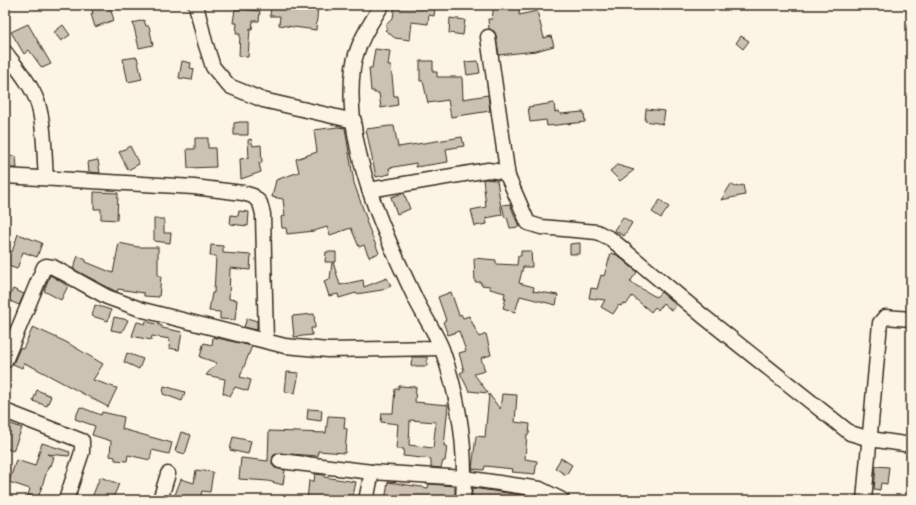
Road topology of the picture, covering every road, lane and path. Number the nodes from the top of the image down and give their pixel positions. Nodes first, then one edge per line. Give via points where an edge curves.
1 (196, 5) edge
2 (382, 5) edge
3 (488, 37) dead end
4 (5, 52) edge
5 (354, 120) junction
6 (5, 176) edge
7 (508, 177) junction
8 (46, 178) junction
9 (369, 190) junction
10 (911, 319) edge
11 (266, 341) junction
12 (441, 348) junction
13 (5, 361) edge
14 (5, 411) edge
15 (870, 439) junction
16 (911, 445) edge
17 (280, 461) dead end
18 (372, 472) junction
19 (168, 474) dead end
20 (465, 478) junction
21 (66, 500) edge
22 (160, 500) edge
23 (366, 500) edge
24 (463, 500) edge
25 (562, 500) edge
26 (864, 500) edge

1 - 5 street via 214,67 230,86 263,100
2 - 5 street via 359,46 353,67
3 - 7 street
4 - 8 street via 28,84 38,104
5 - 9 street
6 - 8 street
7 - 9 street via 504,172 488,170
7 - 15 street via 528,223 541,227 603,234 850,433
8 - 11 street via 194,187 253,196 260,203 263,214
9 - 12 street via 416,300
10 - 15 street via 890,316 885,317 880,323
11 - 12 street via 285,346 328,350
11 - 13 street via 143,310 107,297 46,266
12 - 20 street via 458,404 463,432
14 - 21 street via 82,441 82,452
15 - 16 street
15 - 26 street
17 - 18 street
18 - 20 street
18 - 23 street
19 - 22 street
20 - 24 street
20 - 25 street via 540,488

